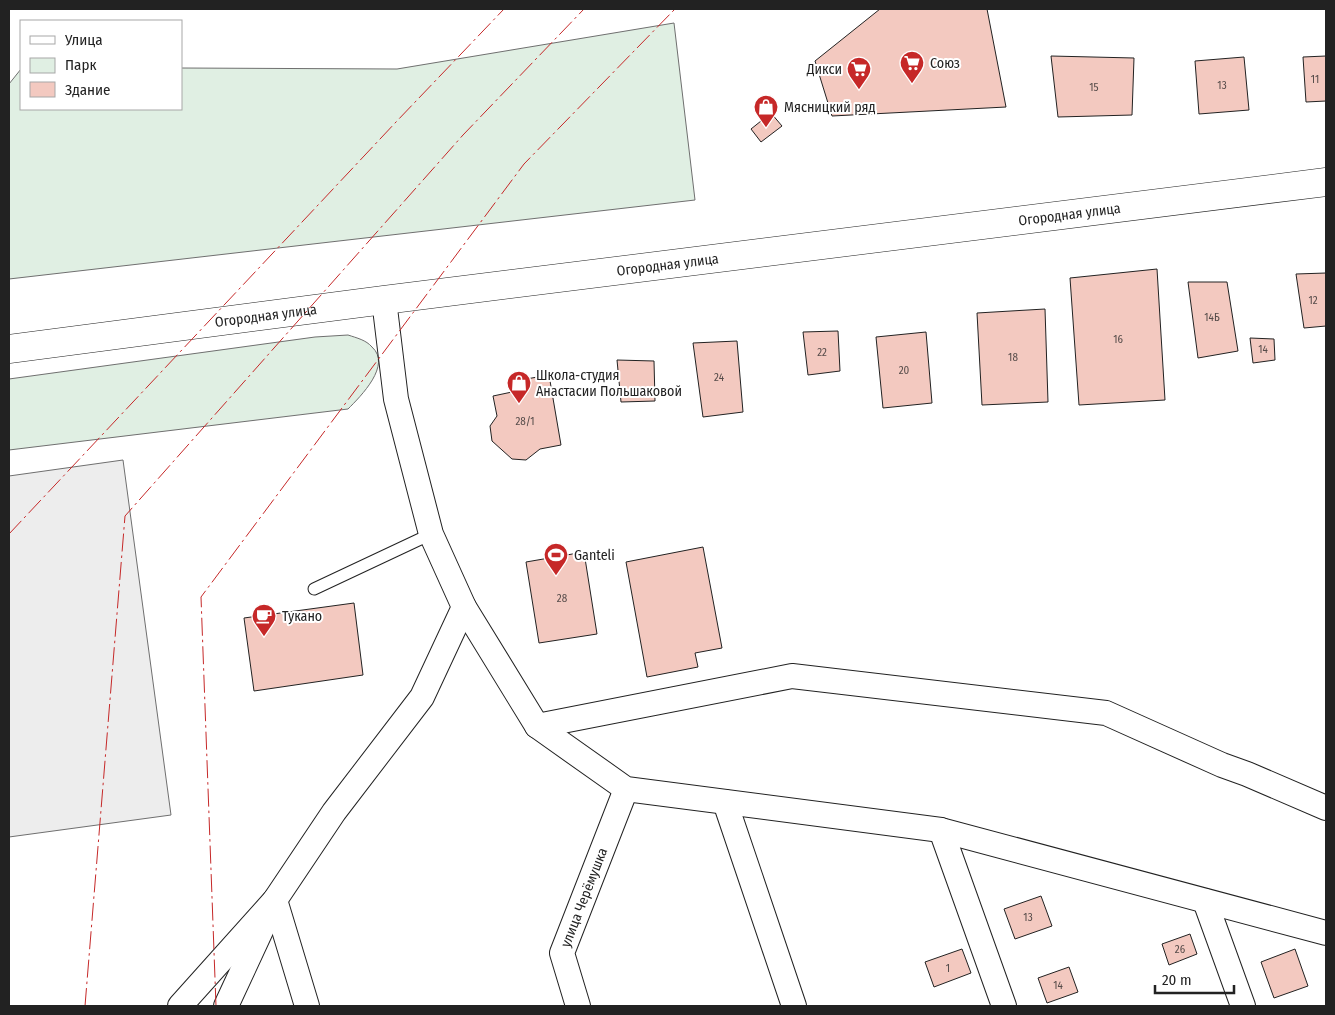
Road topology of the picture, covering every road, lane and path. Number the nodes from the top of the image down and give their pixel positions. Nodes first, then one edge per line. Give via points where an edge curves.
1 (1326, 182) edge
2 (384, 300) junction
3 (9, 349) edge
4 (431, 534) junction
5 (314, 589) dead end
6 (464, 607) junction
7 (537, 726) junction
8 (626, 789) junction
9 (726, 802) junction
10 (1326, 808) edge
11 (941, 830) junction
12 (275, 900) junction
13 (1205, 901) junction
14 (1326, 933) edge
15 (180, 1006) edge
16 (226, 1006) edge
17 (307, 1006) edge
18 (578, 1006) edge
19 (794, 1006) edge
20 (1004, 1006) edge
21 (1243, 1006) edge

1 - 2 main road, Огородная улица
2 - 3 main road, Огородная улица
2 - 4 street via 396,399
4 - 5 lane
4 - 6 street
6 - 7 street
6 - 12 street via 422,698 334,812
7 - 8 street
7 - 10 street via 792,676 1106,712
8 - 9 street
8 - 18 street, улица Черёмушка via 562,954
9 - 11 street
9 - 19 street
11 - 13 street
11 - 20 street
12 - 15 street
12 - 16 street
12 - 17 street
13 - 14 street
13 - 21 street

